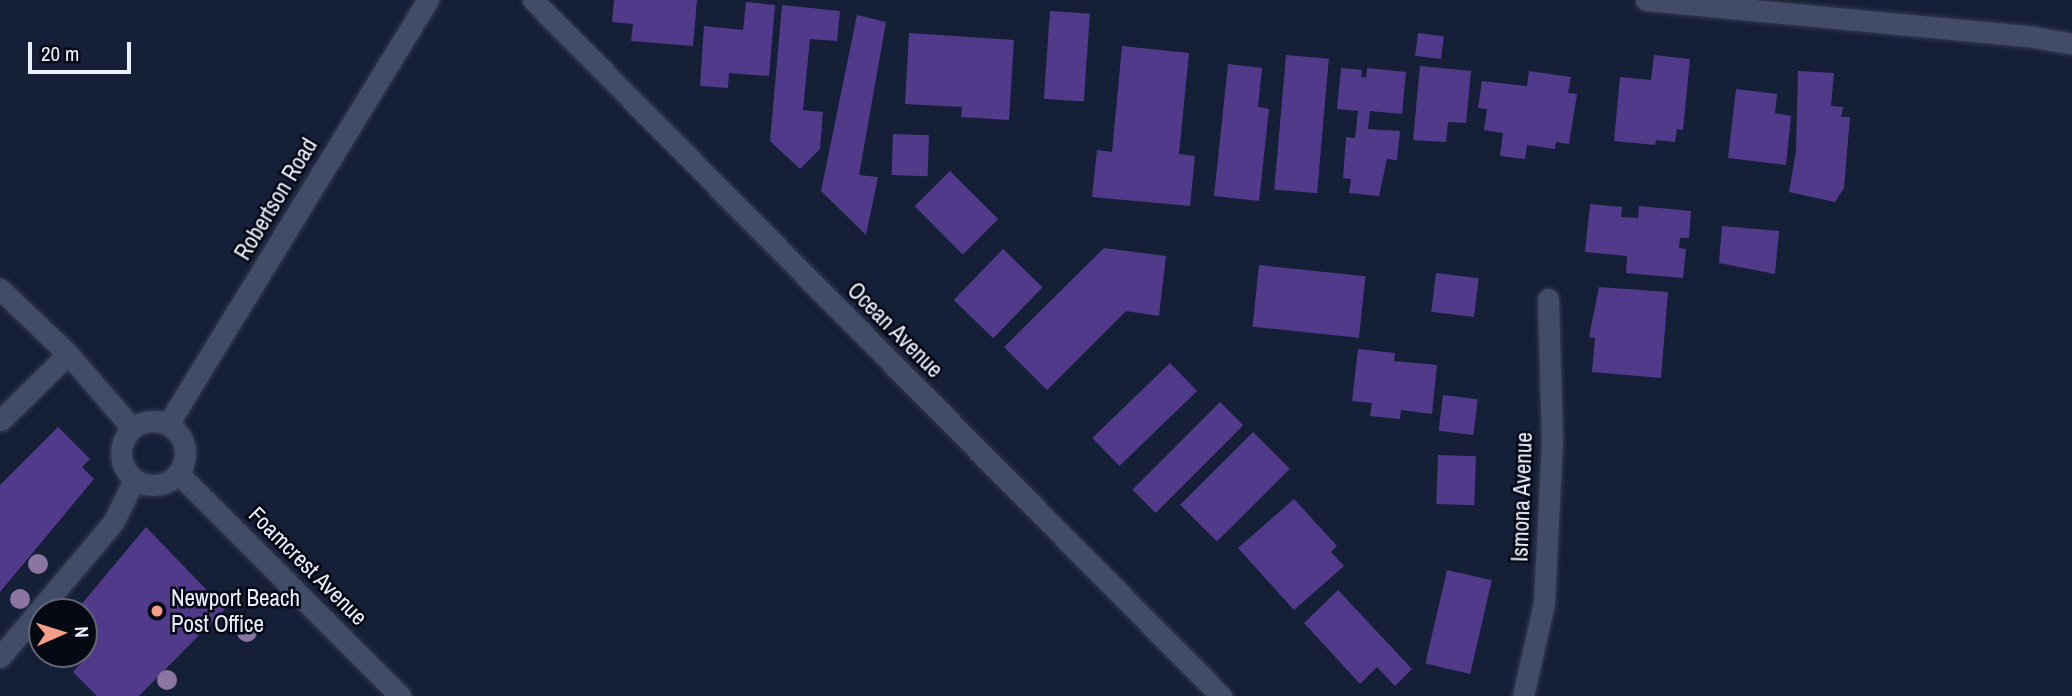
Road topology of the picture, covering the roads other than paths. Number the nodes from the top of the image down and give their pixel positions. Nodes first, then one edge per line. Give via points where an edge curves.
1 (428, 0) edge
2 (533, 0) edge
3 (1646, 0) edge
4 (2072, 44) edge
5 (0, 289) edge
6 (1548, 299) dead end
7 (68, 354) junction
8 (1, 420) edge
9 (168, 424) junction
10 (132, 428) junction
11 (178, 473) junction
12 (134, 480) junction
13 (0, 657) edge
14 (400, 696) edge
15 (1221, 696) edge
16 (1523, 696) edge

1 - 9 street, Robertson Road
2 - 15 street, Ocean Avenue
3 - 4 street
5 - 7 street
6 - 16 street, Ismona Avenue via 1552,442 1544,603
7 - 8 street
7 - 10 street
9 - 10 street via 150,421
9 - 11 street via 178,433 185,454
10 - 12 street via 120,457
11 - 12 street via 159,485
11 - 14 street, Foamcrest Avenue
12 - 13 street via 114,521

